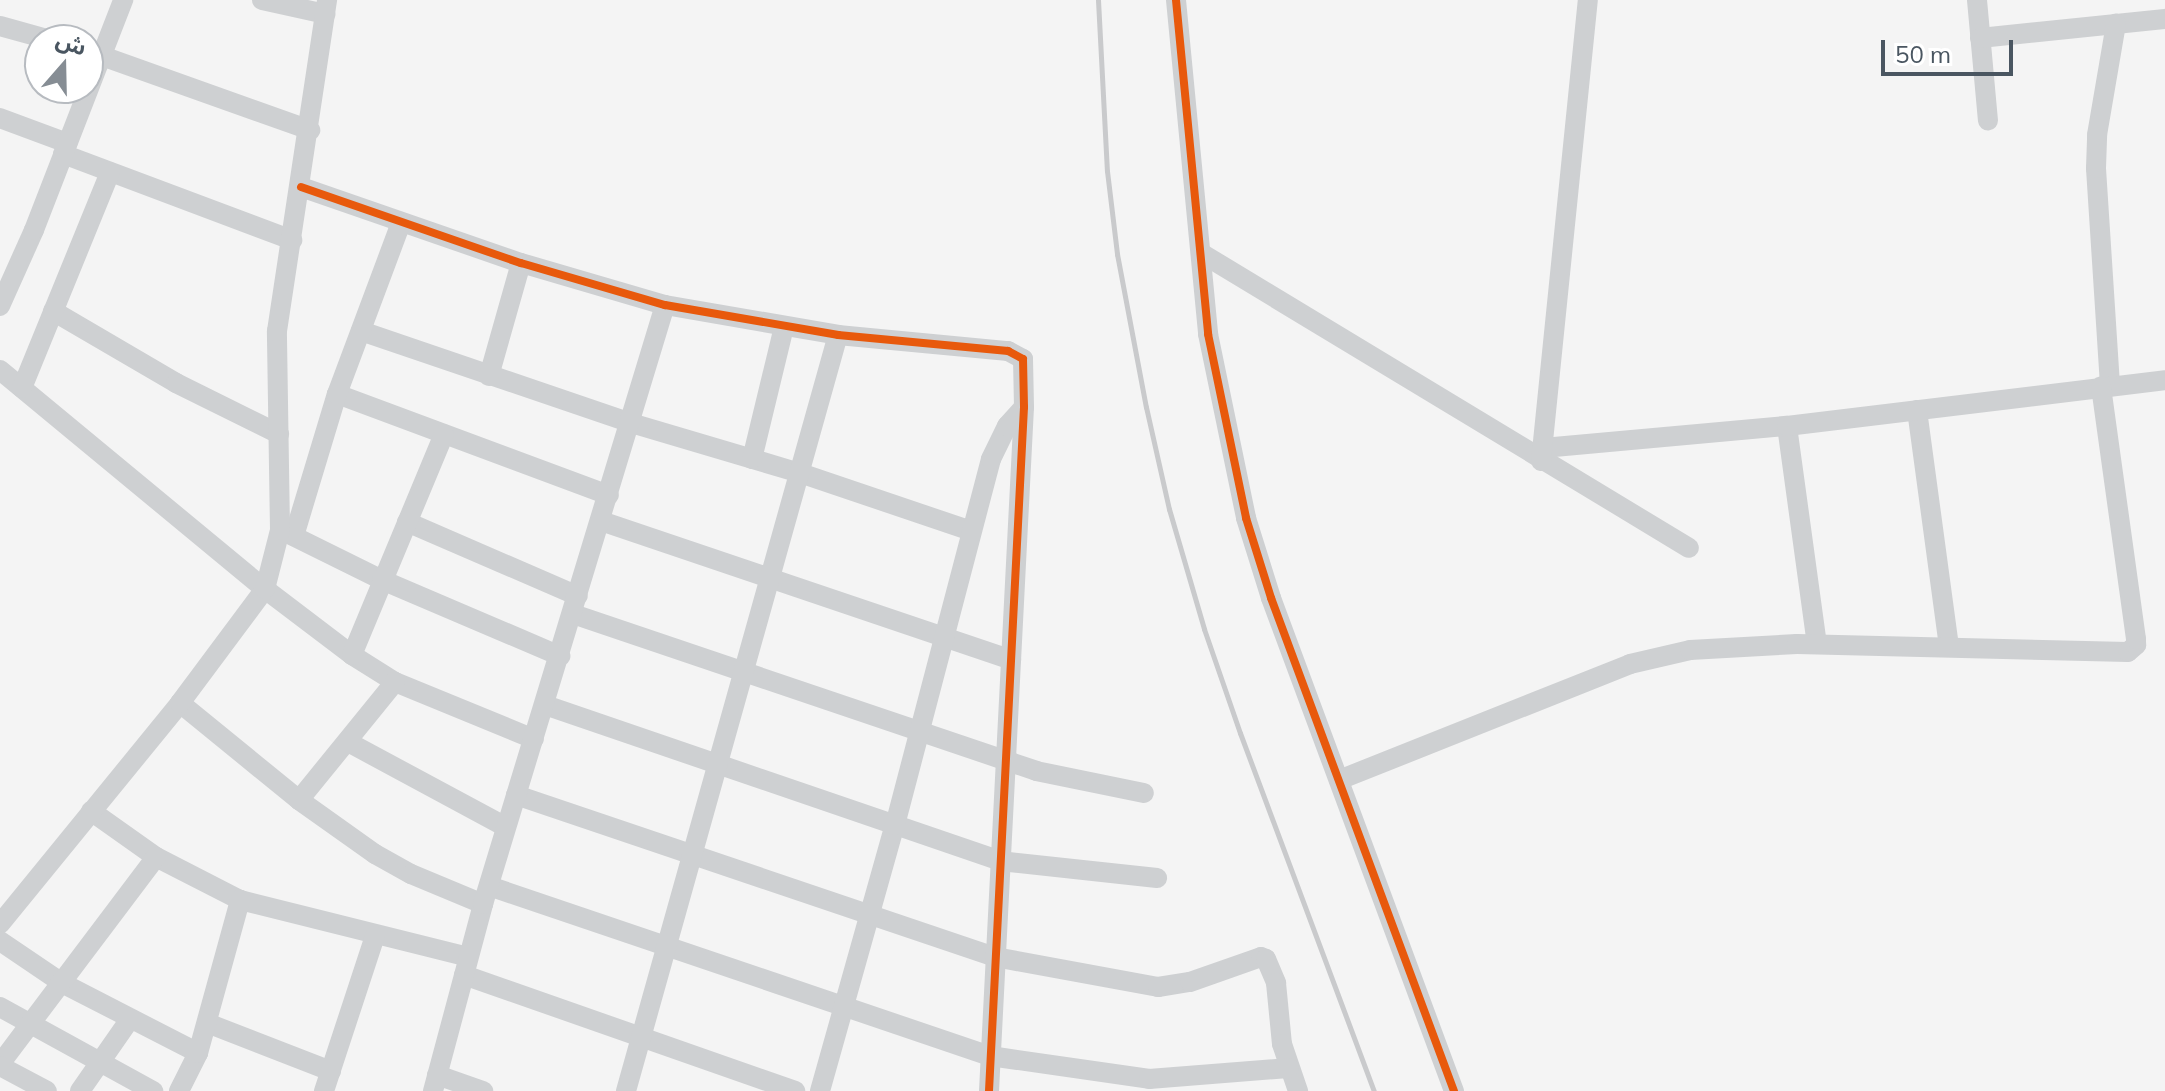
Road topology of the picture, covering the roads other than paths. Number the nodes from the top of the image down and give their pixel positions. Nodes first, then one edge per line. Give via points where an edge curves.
1 (123, 0) edge
2 (262, 0) edge
3 (1176, 0) edge
4 (1588, 0) edge
5 (1977, 0) edge
6 (326, 7) edge
7 (2165, 19) edge
8 (2116, 24) junction
9 (0, 26) edge
10 (24, 33) edge
11 (104, 35) edge
12 (1980, 38) junction
13 (104, 55) edge
14 (79, 104) edge
15 (0, 118) edge
16 (1988, 120) dead end
17 (310, 130) junction
18 (65, 149) junction
19 (110, 172) junction
20 (301, 187) junction
21 (401, 223) junction
22 (292, 240) junction
23 (1201, 253) junction
24 (521, 263) junction
25 (665, 305) junction
26 (0, 306) edge
27 (53, 311) junction
28 (784, 327) junction
29 (361, 331) junction
30 (838, 335) junction
31 (0, 370) edge
32 (489, 376) junction
33 (2165, 380) edge
34 (2105, 386) junction
35 (22, 388) junction
36 (337, 394) junction
37 (1024, 407) junction
38 (1917, 410) junction
39 (631, 423) junction
40 (1787, 426) junction
41 (279, 434) junction
42 (444, 434) junction
43 (1542, 455) junction
44 (752, 459) junction
45 (800, 473) junction
46 (609, 495) junction
47 (601, 521) junction
48 (407, 522) junction
49 (971, 531) junction
50 (287, 533) junction
51 (1689, 548) dead end
52 (770, 579) junction
53 (382, 580) junction
54 (265, 589) junction
55 (576, 605) junction
56 (942, 637) junction
57 (1817, 644) junction
58 (1949, 647) junction
59 (352, 655) junction
60 (560, 656) junction
61 (1011, 660) junction
62 (745, 671) junction
63 (395, 682) junction
64 (180, 703) junction
65 (545, 705) junction
66 (920, 731) junction
67 (534, 739) junction
68 (348, 742) junction
69 (1005, 761) junction
70 (719, 764) junction
71 (1339, 780) junction
72 (1144, 793) dead end
73 (516, 795) junction
74 (299, 800) junction
75 (91, 811) junction
76 (895, 825) junction
77 (506, 827) junction
78 (693, 855) junction
79 (156, 857) junction
80 (1000, 861) junction
81 (1157, 878) dead end
82 (486, 895) junction
83 (240, 900) junction
84 (870, 915) junction
85 (0, 924) edge
86 (375, 936) junction
87 (0, 941) edge
88 (668, 946) junction
89 (995, 957) junction
90 (466, 966) junction
91 (62, 983) junction
92 (845, 1006) junction
93 (0, 1007) edge
94 (130, 1019) junction
95 (207, 1023) junction
96 (31, 1024) junction
97 (643, 1038) junction
98 (198, 1053) junction
99 (990, 1056) junction
100 (102, 1063) junction
101 (0, 1065) edge
102 (1289, 1068) junction
103 (331, 1071) junction
104 (435, 1083) edge
105 (1147, 1085) edge
106 (47, 1091) edge
107 (80, 1091) edge
108 (153, 1091) edge
109 (179, 1091) edge
110 (324, 1091) edge
111 (483, 1091) edge
112 (626, 1091) edge
113 (795, 1091) edge
114 (820, 1091) edge
115 (989, 1091) edge
116 (1298, 1091) edge
117 (1454, 1091) edge

1 - 11 street
2 - 6 street
3 - 23 street
4 - 43 street
5 - 12 street
6 - 17 street
7 - 8 street
8 - 12 street
8 - 34 street via 2097,135
9 - 10 street
12 - 16 street
13 - 17 street
14 - 18 street
15 - 18 street
17 - 20 street
18 - 19 street
18 - 26 street
19 - 22 street
19 - 27 street
20 - 21 street
20 - 22 street
21 - 24 street
21 - 29 street
22 - 41 street via 277,331
23 - 43 street
23 - 71 street via 1214,372 1246,518
24 - 25 street
24 - 32 street
25 - 28 street
25 - 39 street
27 - 35 street
27 - 41 street via 176,383
28 - 30 street
28 - 44 street
29 - 32 street
29 - 36 street
30 - 37 street via 1018,354 1025,368
30 - 45 street
31 - 35 street
32 - 39 street
33 - 34 street
34 - 38 street
34 - 58 street via 2136,645 2128,652
35 - 54 street
36 - 42 street
36 - 50 street
37 - 49 street via 998,442
37 - 61 street
38 - 40 street
38 - 58 street
39 - 44 street
39 - 46 street
40 - 43 street
40 - 57 street
41 - 50 street
42 - 46 street
42 - 48 street
43 - 51 street
44 - 45 street
45 - 49 street
45 - 52 street
46 - 47 street
47 - 52 street
47 - 55 street
48 - 53 street
48 - 55 street
49 - 56 street
50 - 53 street
50 - 54 street
52 - 56 street
52 - 62 street
53 - 59 street
53 - 60 street
54 - 59 street
54 - 64 street
55 - 60 street
55 - 62 street
56 - 61 street
56 - 66 street
57 - 58 street
57 - 71 street via 1690,650 1630,664
59 - 63 street
60 - 65 street
61 - 69 street
62 - 66 street
62 - 70 street
63 - 67 street
63 - 68 street
64 - 74 street
64 - 75 street
65 - 67 street
65 - 70 street
66 - 69 street
66 - 76 street
67 - 73 street
68 - 74 street
68 - 77 street
69 - 72 street
69 - 80 street
70 - 76 street
70 - 78 street
71 - 117 street
73 - 77 street
73 - 78 street
74 - 82 street via 399,868
75 - 79 street
75 - 85 street
76 - 80 street
76 - 84 street
77 - 82 street
78 - 84 street
78 - 88 street
79 - 83 street
79 - 91 street
80 - 81 street
80 - 89 street
82 - 88 street
82 - 90 street
83 - 86 street
83 - 95 street
84 - 89 street
84 - 92 street
86 - 90 street
86 - 103 street
87 - 91 street
88 - 92 street
88 - 97 street
89 - 99 street
89 - 102 street via 1158,987 1190,982 1261,957 1276,983 1278,1023
90 - 97 street
90 - 104 street
91 - 94 street
91 - 96 street
92 - 99 street
92 - 114 street
93 - 96 street
94 - 98 street
94 - 100 street
95 - 98 street
95 - 103 street
96 - 100 street
96 - 101 street
97 - 112 street
97 - 113 street
98 - 109 street
99 - 105 street
99 - 115 street
100 - 107 street
100 - 108 street
101 - 106 street
102 - 105 street
102 - 116 street
103 - 110 street
104 - 111 street

